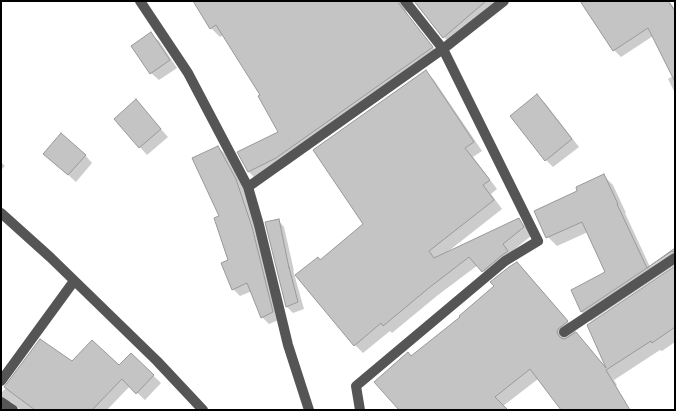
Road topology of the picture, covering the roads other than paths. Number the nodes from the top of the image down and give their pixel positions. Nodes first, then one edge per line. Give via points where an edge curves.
1 (140, 1) edge
2 (405, 1) edge
3 (504, 1) edge
4 (443, 49) junction
5 (248, 187) junction
6 (1, 213) edge
7 (675, 258) edge
8 (74, 281) junction
9 (564, 332) dead end
10 (1, 381) edge
11 (1, 402) edge
12 (13, 410) edge
13 (203, 410) edge
14 (309, 410) edge
15 (360, 410) edge

1 - 5 street via 188,73
2 - 4 street
3 - 4 street
4 - 5 street
4 - 15 street via 538,241 505,261 356,386
5 - 14 street via 288,345
6 - 8 street
7 - 9 street
8 - 10 street
8 - 13 street
11 - 12 street

